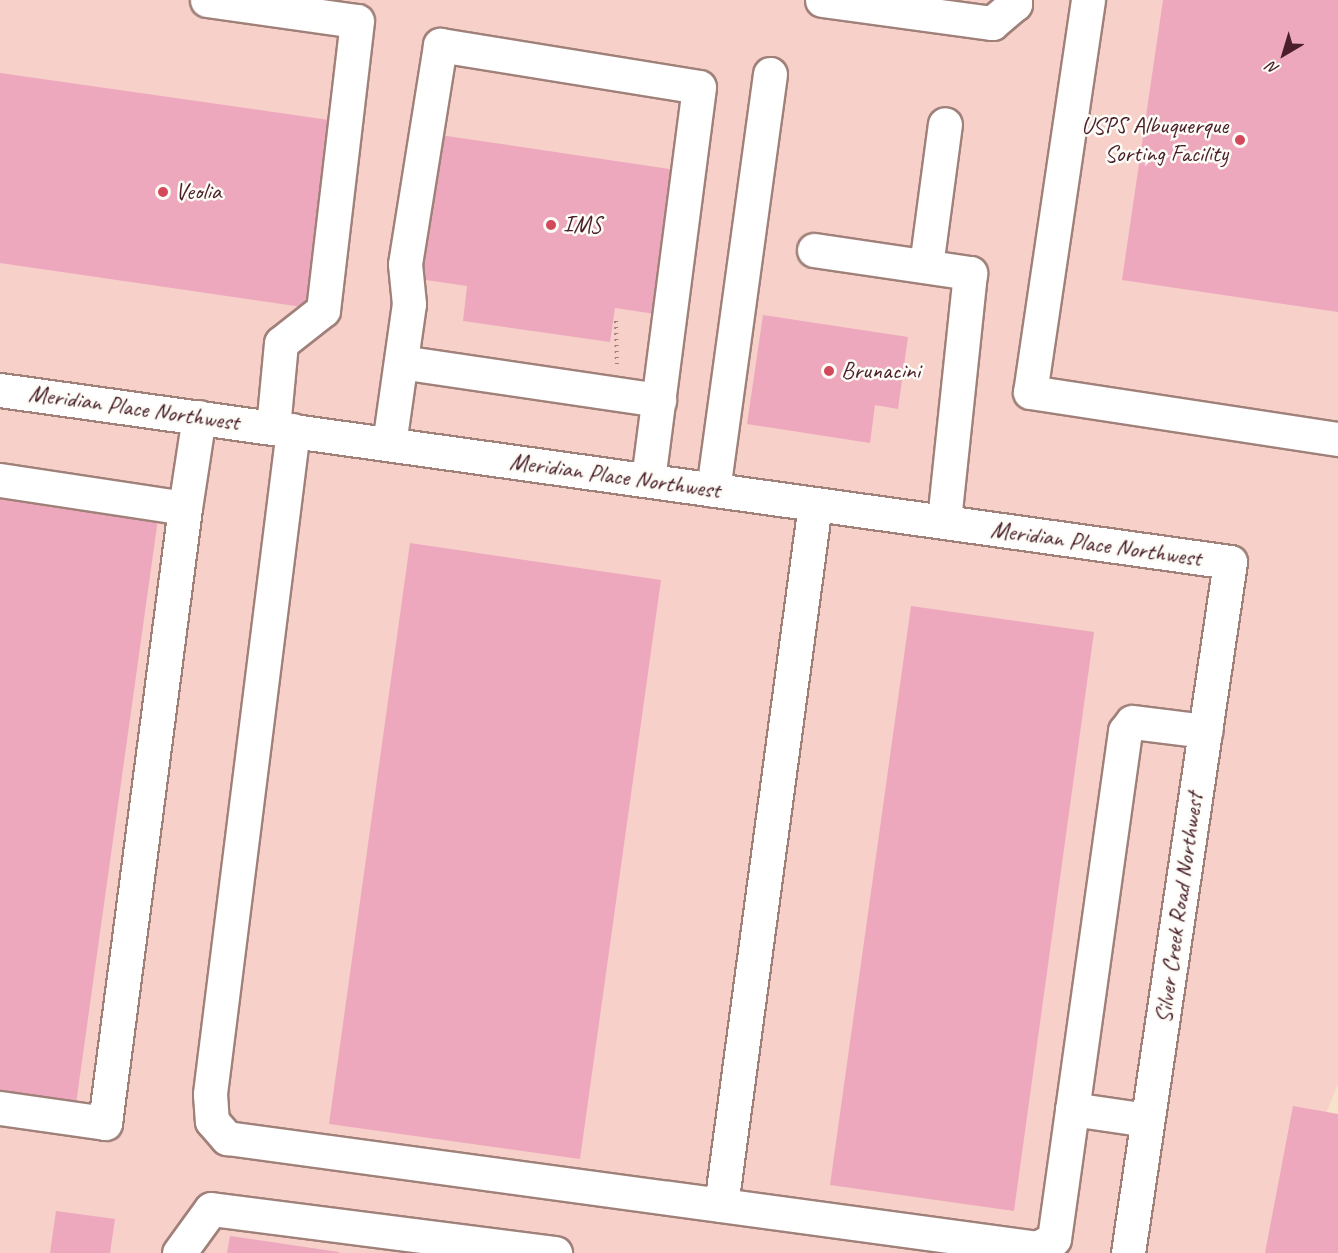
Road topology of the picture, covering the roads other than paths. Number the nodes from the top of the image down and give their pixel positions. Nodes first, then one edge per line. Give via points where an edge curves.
1 (207, 0) edge
2 (822, 0) edge
3 (1015, 0) edge
4 (1088, 0) edge
5 (770, 74) dead end
6 (945, 124) dead end
7 (814, 250) dead end
8 (926, 266) junction
9 (401, 362) junction
10 (0, 390) edge
11 (659, 400) junction
12 (199, 417) junction
13 (283, 429) junction
14 (1338, 439) edge
15 (389, 444) junction
16 (0, 480) edge
17 (648, 480) junction
18 (713, 490) junction
19 (815, 504) junction
20 (185, 508) junction
21 (944, 522) junction
22 (1230, 562) joint
23 (1205, 730) junction
24 (0, 1108) edge
25 (1072, 1109) junction
26 (1147, 1120) junction
27 (721, 1205) junction
28 (179, 1253) edge
29 (555, 1253) edge
30 (1128, 1253) edge

1 - 13 street via 357,21 323,310 281,343
2 - 3 street via 992,22
4 - 14 street via 1030,392
5 - 18 street
6 - 8 street
7 - 8 street
8 - 21 street via 970,273
9 - 11 street
9 - 11 street via 409,304 405,264 440,45 699,87
9 - 15 street
10 - 12 street, Meridian Place Northwest
11 - 17 street
12 - 13 street, Meridian Place Northwest
12 - 20 street
13 - 15 street, Meridian Place Northwest
13 - 27 street via 210,1094 212,1121 227,1138
15 - 17 street, Meridian Place Northwest
16 - 20 street
17 - 18 street, Meridian Place Northwest
18 - 19 street, Meridian Place Northwest
19 - 21 street, Meridian Place Northwest
19 - 27 street
20 - 24 street via 105,1123
21 - 22 street, Meridian Place Northwest
22 - 23 street, Silver Creek Road Northwest
23 - 25 street via 1132,722 1125,731
23 - 26 street, Silver Creek Road Northwest
25 - 26 street
25 - 27 street via 1054,1239 1037,1248
26 - 30 street, Silver Creek Road Northwest
28 - 29 street via 211,1209

